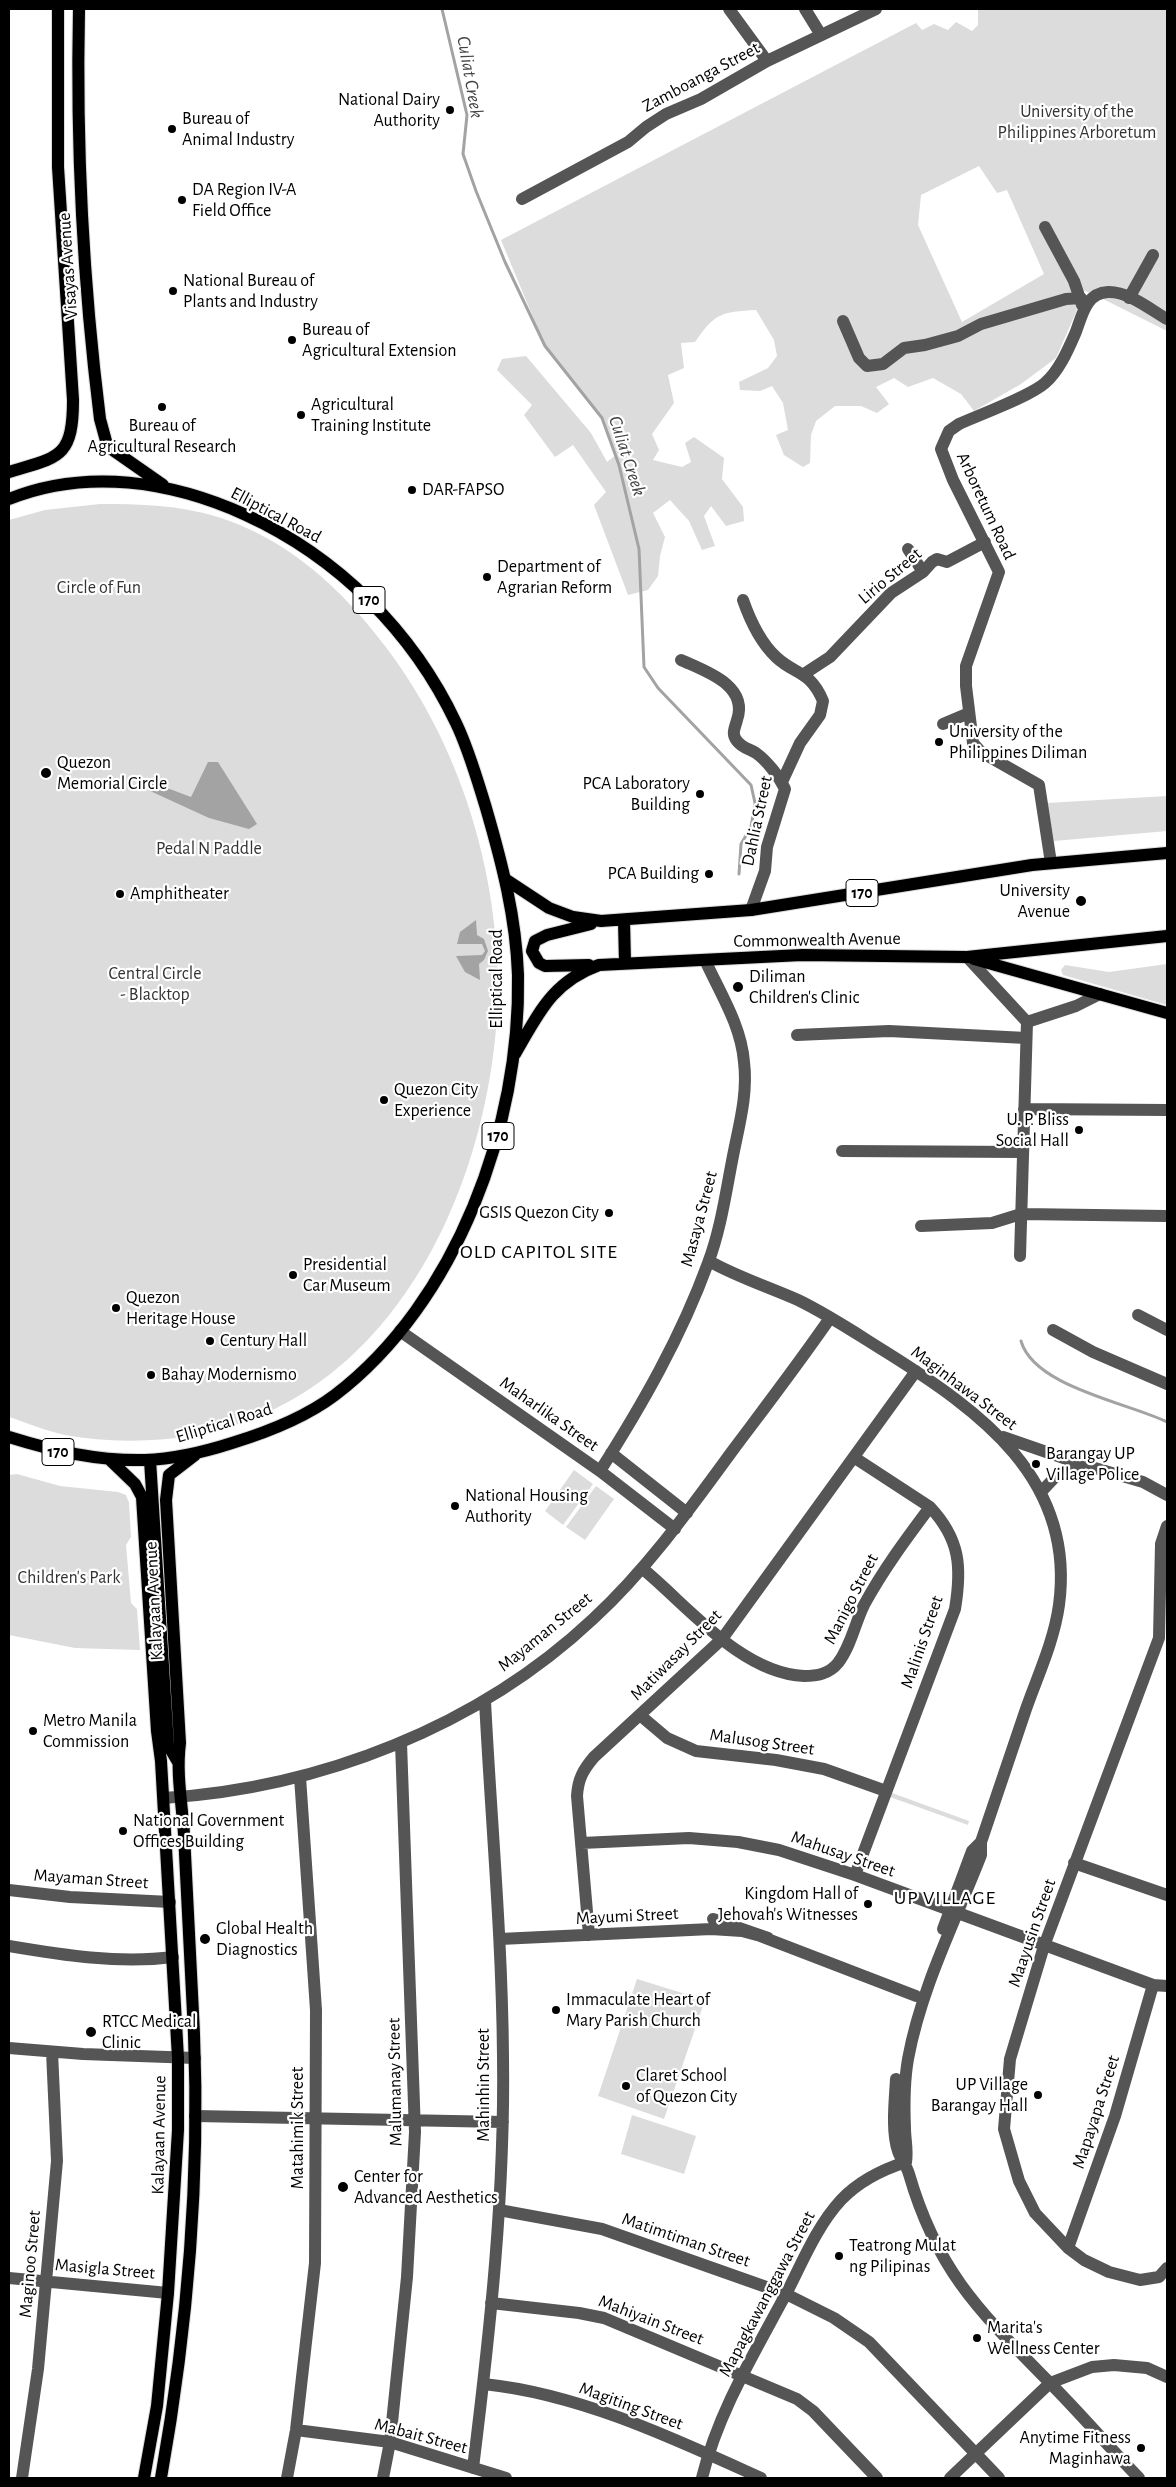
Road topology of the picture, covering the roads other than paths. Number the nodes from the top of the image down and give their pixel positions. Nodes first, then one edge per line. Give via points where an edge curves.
1 (58, 9) edge
2 (79, 9) edge
3 (729, 9) edge
4 (805, 9) edge
5 (876, 9) edge
6 (821, 35) junction
7 (767, 61) junction
8 (522, 199) dead end
9 (1045, 227) dead end
10 (1153, 255) dead end
11 (64, 265) junction
12 (84, 265) junction
13 (86, 282) junction
14 (65, 283) junction
15 (1129, 298) junction
16 (1082, 304) junction
17 (1167, 319) edge
18 (843, 321) dead end
19 (9, 472) edge
20 (167, 488) junction
21 (9, 499) edge
22 (985, 542) junction
23 (908, 549) dead end
24 (923, 572) junction
25 (743, 600) dead end
26 (681, 660) dead end
27 (804, 674) junction
28 (968, 714) junction
29 (943, 724) dead end
30 (782, 782) junction
31 (1167, 853) edge
32 (1051, 863) junction
33 (505, 879) junction
34 (751, 910) junction
35 (624, 920) junction
36 (601, 922) junction
37 (1167, 936) edge
38 (967, 957) junction
39 (704, 960) junction
40 (625, 962) junction
41 (600, 965) junction
42 (1100, 994) junction
43 (1167, 1013) edge
44 (1027, 1022) junction
45 (797, 1035) dead end
46 (1026, 1038) junction
47 (512, 1058) junction
48 (1024, 1109) junction
49 (1167, 1110) edge
50 (842, 1151) dead end
51 (1023, 1152) junction
52 (1167, 1205) edge
53 (1021, 1214) junction
54 (1167, 1216) edge
55 (921, 1226) dead end
56 (1020, 1256) dead end
57 (709, 1262) junction
58 (1138, 1315) dead end
59 (830, 1318) junction
60 (1053, 1330) dead end
61 (1167, 1330) edge
62 (400, 1331) junction
63 (916, 1371) junction
64 (1167, 1384) edge
65 (9, 1437) edge
66 (1002, 1437) junction
67 (200, 1452) junction
68 (611, 1453) junction
69 (855, 1458) junction
70 (109, 1459) junction
71 (150, 1460) junction
72 (1081, 1464) junction
73 (600, 1471) junction
74 (1041, 1492) junction
75 (1167, 1495) edge
76 (148, 1497) junction
77 (930, 1507) junction
78 (688, 1513) junction
79 (1167, 1526) edge
80 (675, 1529) junction
81 (643, 1569) junction
82 (1163, 1637) edge
83 (722, 1639) junction
84 (485, 1701) junction
85 (641, 1716) junction
86 (401, 1743) junction
87 (168, 1745) junction
88 (161, 1761) junction
89 (178, 1762) junction
90 (300, 1777) junction
91 (886, 1791) junction
92 (181, 1797) junction
93 (164, 1798) junction
94 (582, 1843) junction
95 (1074, 1864) junction
96 (854, 1875) junction
97 (9, 1890) edge
98 (1167, 1895) edge
99 (170, 1902) junction
100 (954, 1912) junction
101 (588, 1935) junction
102 (500, 1939) junction
103 (9, 1946) edge
104 (1044, 1946) junction
105 (173, 1957) junction
106 (1153, 1985) junction
107 (1167, 1986) edge
108 (916, 1996) junction
109 (9, 2048) edge
110 (52, 2052) junction
111 (178, 2058) junction
112 (195, 2058) junction
113 (195, 2116) junction
114 (316, 2118) junction
115 (415, 2120) junction
116 (503, 2122) junction
117 (906, 2162) junction
118 (499, 2210) junction
119 (1068, 2248) junction
120 (1163, 2273) edge
121 (9, 2278) edge
122 (47, 2282) junction
123 (168, 2293) junction
124 (786, 2294) junction
125 (492, 2303) junction
126 (742, 2374) junction
127 (1167, 2376) edge
128 (1050, 2382) junction
129 (484, 2384) junction
130 (296, 2430) junction
131 (390, 2442) junction
132 (708, 2454) junction
133 (976, 2454) junction
134 (473, 2468) junction
135 (22, 2478) edge
136 (144, 2478) edge
137 (162, 2478) edge
138 (287, 2478) edge
139 (383, 2478) edge
140 (506, 2478) edge
141 (702, 2478) edge
142 (761, 2478) edge
143 (877, 2478) edge
144 (950, 2478) edge
145 (999, 2478) edge
146 (1139, 2478) edge

1 - 11 main road, Visayas Avenue via 57,143
2 - 12 main road, Visayas Avenue via 79,166
3 - 7 street
4 - 6 street
5 - 6 street, Zamboanga Street
6 - 7 street, Zamboanga Street
7 - 8 street, Zamboanga Street via 701,99 666,114 628,142
9 - 16 street via 1074,281
10 - 15 street
11 - 12 main road via 77,268
11 - 14 main road, Visayas Avenue
12 - 13 main road, Visayas Avenue
13 - 14 main road via 75,280
13 - 20 main road, Visayas Avenue via 99,412 106,441 121,457
14 - 19 main road, Visayas Avenue via 74,400 70,434 60,452 50,460
15 - 16 street, Arboretum Road via 1109,292
15 - 17 street, Arboretum Road
16 - 18 street via 1066,299 981,324 958,336 904,348 883,364 871,366 860,358
16 - 22 street, Arboretum Road via 1071,341 1046,383 959,424 949,431 944,440 943,458
20 - 21 main road, Elliptical Road / 170 via 125,482 82,482 40,489
20 - 33 main road, Elliptical Road / 170 via 222,505 289,538 344,578 395,628 430,675 456,723 476,774
22 - 24 street, Lirio Street via 947,562 937,559
22 - 28 street, Arboretum Road via 998,572 966,666
23 - 24 street
24 - 27 street, Lirio Street via 891,593 830,657
25 - 27 street, Dahlia Street via 761,639 776,658
26 - 30 street via 725,682 738,701 735,739 762,759
27 - 30 street, Dahlia Street via 820,695 823,708 800,743
28 - 29 street
28 - 32 street, Arboretum Road via 976,747 1039,785
30 - 34 street, Dahlia Street via 784,793
31 - 32 main road, Commonwealth Avenue / 170
32 - 34 main road, Commonwealth Avenue / 170
33 - 36 main road, Commonwealth Avenue / 170 via 549,908
33 - 47 main road, Elliptical Road / 170 via 513,914 518,977
34 - 35 main road, Commonwealth Avenue / 170
35 - 36 main road, Commonwealth Avenue / 170
35 - 40 main road
36 - 41 main road via 547,935 535,941 532,951 534,958 545,966
37 - 38 main road, Commonwealth Avenue / 170
38 - 39 main road, Commonwealth Avenue / 170 via 802,955
38 - 42 main road
38 - 44 street
39 - 40 main road, Commonwealth Avenue / 170
39 - 57 street, Masaya Street via 739,1035 745,1080
40 - 41 main road, Commonwealth Avenue / 170
41 - 47 main road, Commonwealth Avenue / 170 via 566,980 546,1003
42 - 43 main road
42 - 44 street via 1076,1006
44 - 46 street
45 - 46 street via 889,1031
46 - 48 street
47 - 62 main road, Elliptical Road / 170 via 497,1136 472,1210 434,1282
48 - 49 street
48 - 51 street
50 - 51 street
51 - 53 street
52 - 54 street
53 - 54 street
53 - 55 street via 992,1223
53 - 56 street
57 - 59 street, Maginhawa Street via 800,1301
57 - 68 street, Masaya Street via 667,1356
58 - 61 street
59 - 63 street, Maginhawa Street
59 - 78 street, Mayaman Street
60 - 64 street via 1099,1355
62 - 67 main road, Elliptical Road / 170 via 363,1372 317,1407 259,1434
62 - 73 street, Maharlika Street
63 - 66 street, Maginhawa Street
63 - 69 street, Matiwasay Street
65 - 70 main road, Elliptical Road / 170 via 69,1454
66 - 72 street
66 - 74 street, Maginhawa Street
67 - 71 main road, Elliptical Road / 170
67 - 89 main road, Kalayaan Avenue via 169,1475 166,1493 180,1744
68 - 73 street, Masaya Street
68 - 78 street, Maharlika Street
69 - 77 street, Malinis Street
69 - 83 street, Matiwasay Street
70 - 71 main road, Elliptical Road / 170
70 - 76 main road
71 - 76 main road, Kalayaan Avenue
72 - 74 street via 1058,1474
72 - 75 street via 1143,1482
73 - 80 street, Maharlika Street
74 - 100 street, Maginhawa Street via 1059,1555 1056,1619 981,1842 981,1854
76 - 87 main road, Kalayaan Avenue
76 - 88 main road, Kalayaan Avenue via 156,1731
77 - 83 street, Manigo Street via 877,1581 845,1652 827,1672 813,1676 782,1672 744,1655
77 - 91 street, Malinis Street via 947,1530 957,1554 958,1592 955,1608
78 - 80 street, Mayaman Street
79 - 82 street, Maayusin Street via 1161,1544
80 - 81 street, Mayaman Street
81 - 83 street, Manigo Street
81 - 84 street, Mayaman Street via 560,1648
82 - 95 street, Maayusin Street
83 - 85 street, Matiwasay Street
84 - 86 street, Mayaman Street
84 - 102 street, Mahinhin Street
85 - 91 street, Malusog Street via 667,1738 696,1750 824,1769
85 - 94 street, Matiwasay Street via 594,1757 582,1772 578,1781
86 - 90 street, Mayaman Street
86 - 115 street, Malumanay Street
87 - 88 main road, Kalayaan Avenue
87 - 89 main road, Kalayaan Avenue
88 - 93 main road, Kalayaan Avenue
89 - 92 main road, Kalayaan Avenue
90 - 92 street, Mayaman Street
90 - 114 street, Matahimik Street via 316,2010
91 - 96 street, Malinis Street
92 - 93 street, Mayaman Street
92 - 112 main road, Kalayaan Avenue
93 - 99 main road, Kalayaan Avenue
94 - 96 street, Mahusay Street via 689,1838 723,1840 779,1850
94 - 101 street, Matiwasay Street
95 - 98 street
95 - 104 street, Maayusin Street
96 - 100 street, Mahusay Street
97 - 99 street, Mayaman Street
99 - 105 main road, Kalayaan Avenue
100 - 104 street, Mahusay Street
100 - 108 street, Maginhawa Street
100 - 117 street, Maginhawa Street via 924,1998 908,2058 904,2080
101 - 102 street, Mayumi Street
101 - 108 street, Mayumi Street via 711,1929 742,1931 744,1932 752,1934 760,1936 768,1938 713,1919 750,1933 759,1936 787,1946
102 - 116 street, Mahinhin Street
103 - 105 street via 96,1957 150,1960
104 - 106 street, Mahusay Street
104 - 119 street, Maayusin Street via 1010,2059 1004,2129 1019,2180 1036,2213
105 - 111 main road, Kalayaan Avenue
106 - 107 street, Mahusay Street
106 - 119 street, Mapayapa Street via 1115,2116
108 - 117 street, Maginhawa Street via 896,2079 894,2116 898,2151
109 - 110 street
110 - 111 street
110 - 122 street, Maginoo Street via 57,2161
111 - 112 street
111 - 123 main road, Kalayaan Avenue via 177,2149
112 - 113 main road, Kalayaan Avenue
113 - 114 street
113 - 137 main road, Kalayaan Avenue via 194,2198 186,2289
114 - 115 street
114 - 130 street, Matahimik Street via 315,2263
115 - 116 street
115 - 131 street, Malumanay Street via 407,2277
116 - 118 street, Mahinhin Street
117 - 124 street, Mapagkawanggawa Street via 869,2177 840,2201
117 - 128 street, Maginhawa Street via 921,2213 949,2269 996,2329
118 - 124 street, Matimtiman Street via 602,2229
118 - 125 street, Mahinhin Street
119 - 120 street, Maayusin Street via 1109,2272 1140,2280
121 - 122 street, Masigla Street
122 - 123 street, Masigla Street
122 - 135 street, Maginoo Street
123 - 136 main road, Kalayaan Avenue via 157,2406
124 - 126 street, Mapagkawanggawa Street
124 - 133 street, Matimtiman Street via 834,2318 869,2342
125 - 126 street, Mahiyain Street via 604,2318
125 - 129 street, Mahinhin Street
126 - 132 street, Mapagkawanggawa Street
126 - 143 street, Mahiyain Street via 802,2403
127 - 128 street via 1147,2368 1114,2364 1084,2369
128 - 133 street
128 - 146 street, Maginhawa Street
129 - 132 street, Magiting Street via 538,2392 579,2404
129 - 134 street, Mahinhin Street
130 - 131 street, Mabait Street
130 - 138 street, Matahimik Street
131 - 134 street, Mabait Street
131 - 139 street, Malumanay Street
132 - 141 street, Mapagkawanggawa Street
132 - 142 street, Magiting Street
133 - 144 street
133 - 145 street, Matimtiman Street
134 - 140 street, Mabait Street

